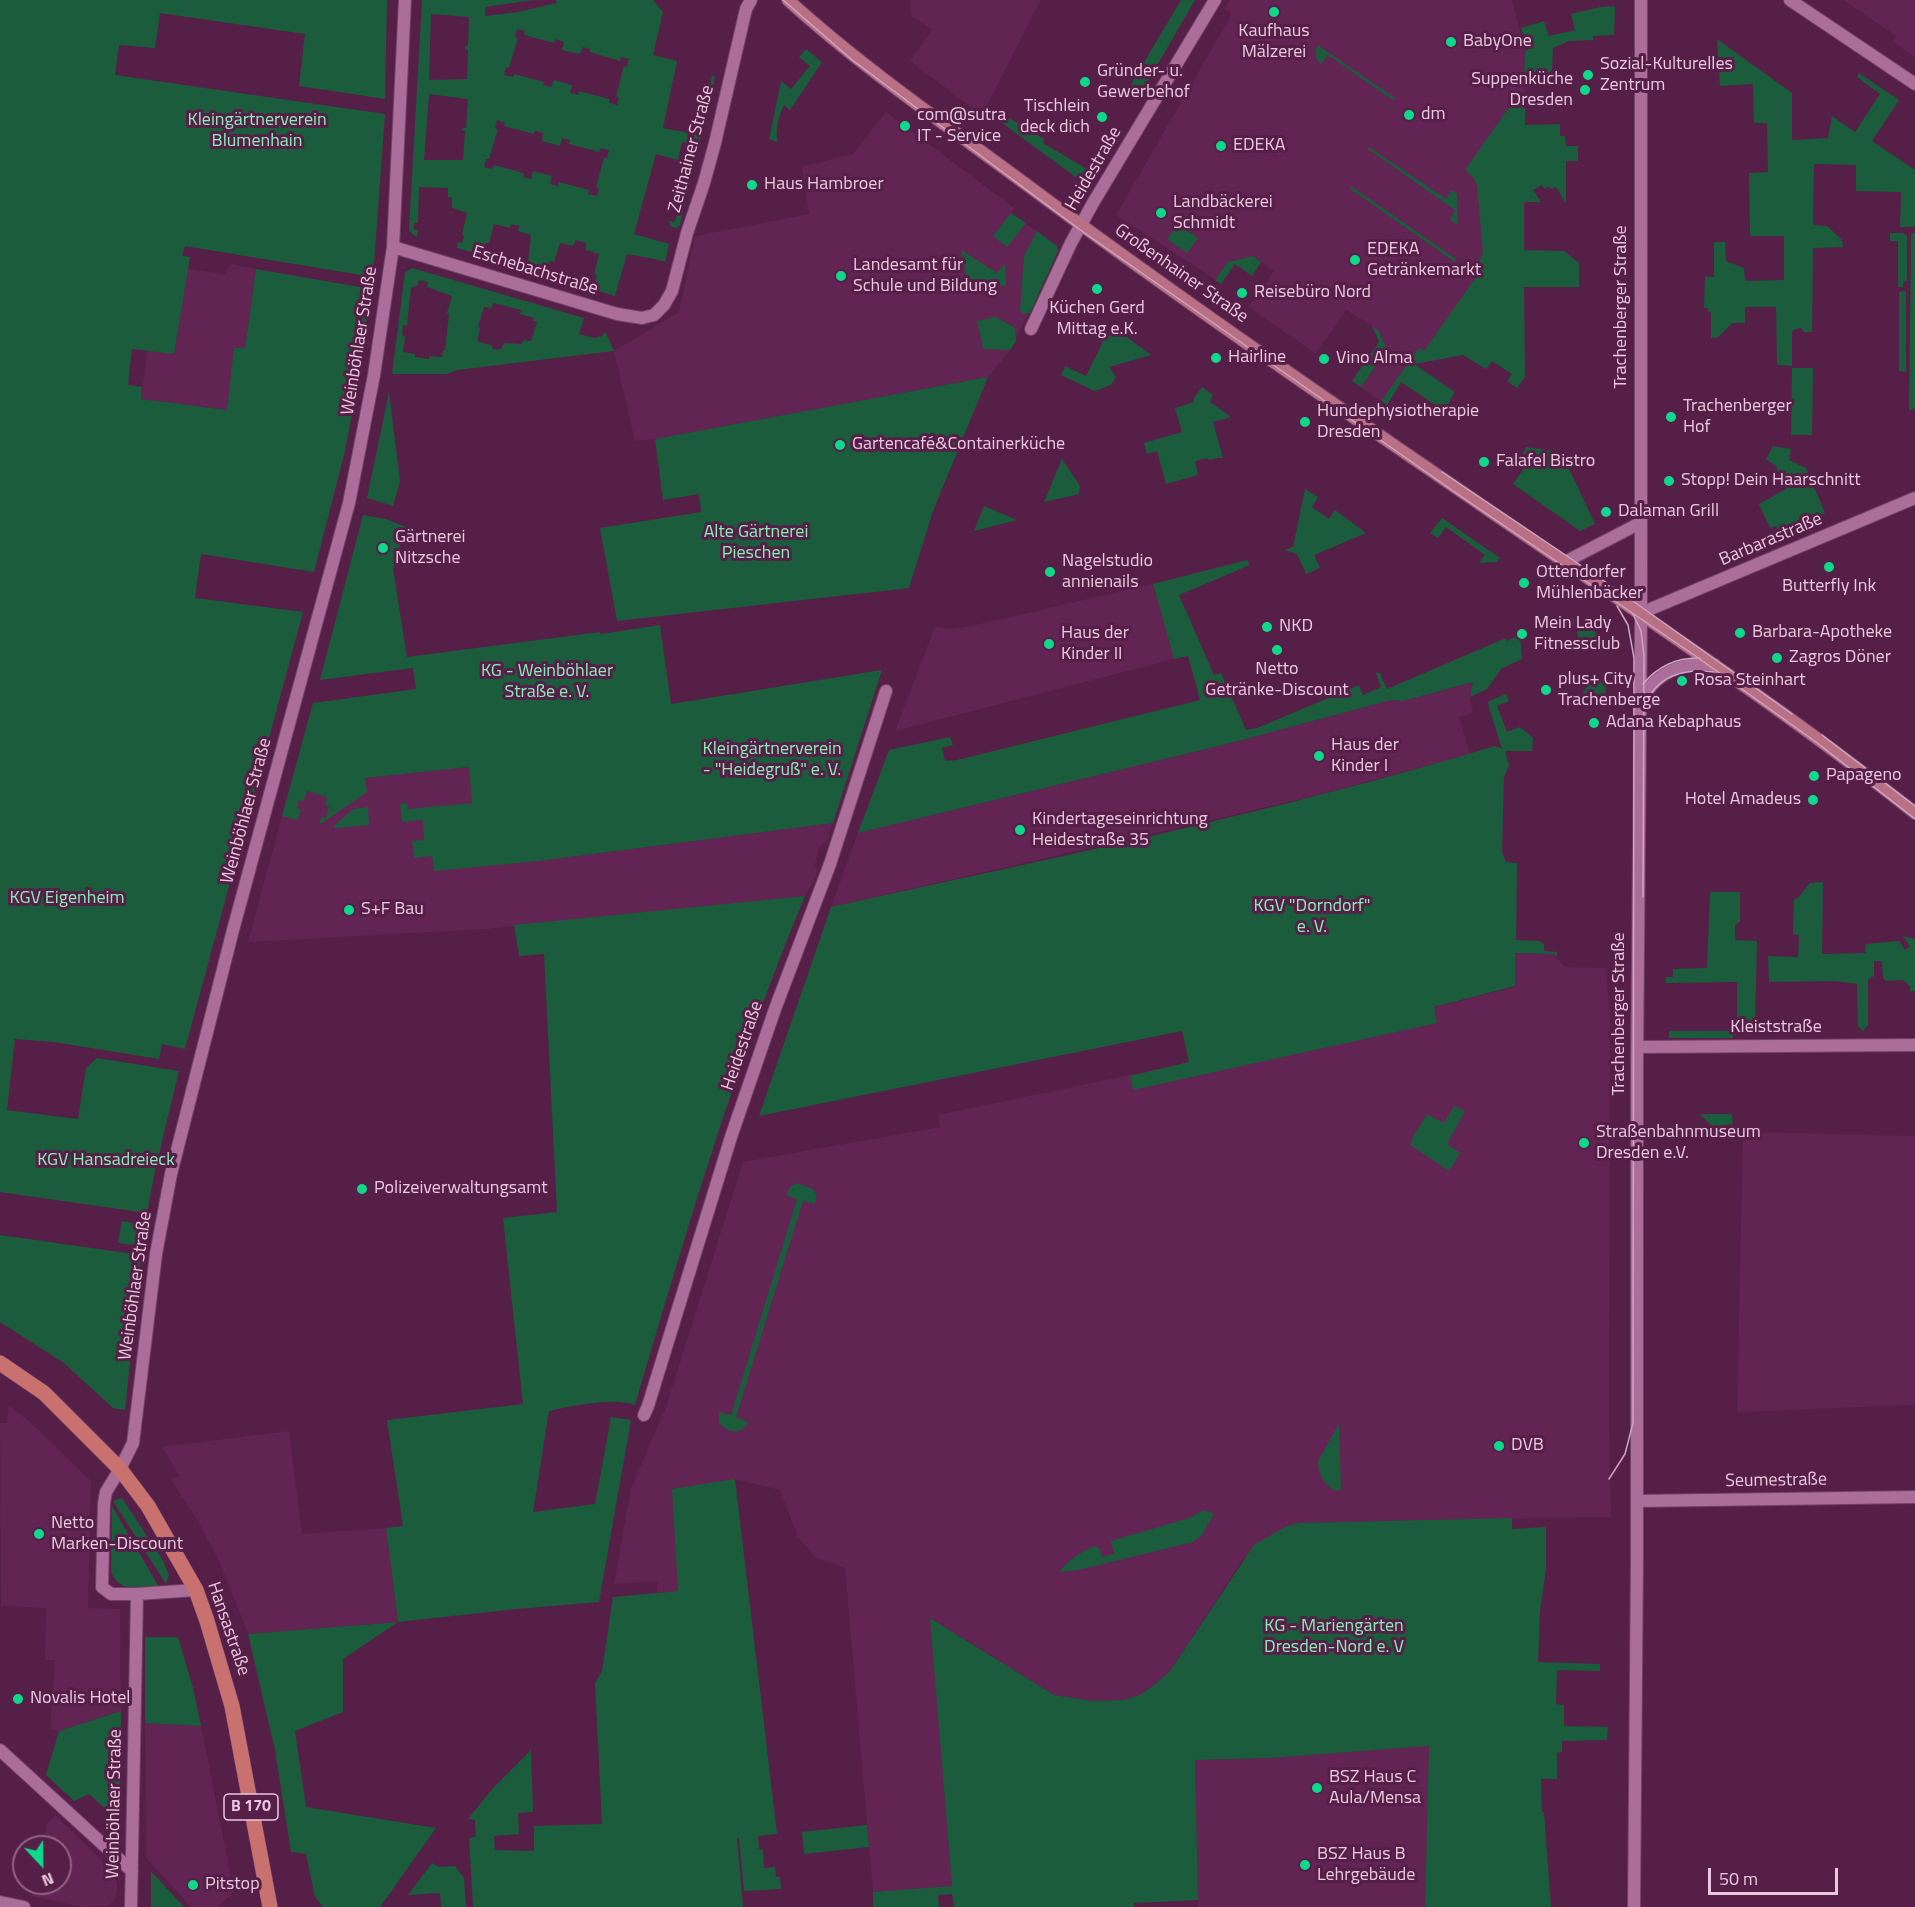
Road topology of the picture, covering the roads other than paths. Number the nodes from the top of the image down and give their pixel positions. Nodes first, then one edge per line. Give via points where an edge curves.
1 (405, 0) edge
2 (751, 0) edge
3 (788, 0) edge
4 (1215, 0) edge
5 (1641, 0) edge
6 (1790, 0) edge
7 (1915, 84) edge
8 (1081, 226) junction
9 (393, 247) junction
10 (664, 305) joint
11 (1031, 329) dead end
12 (1915, 498) edge
13 (1640, 523) junction
14 (1565, 562) junction
15 (1641, 614) junction
16 (1715, 665) junction
17 (886, 691) dead end
18 (1640, 707) junction
19 (1915, 813) edge
20 (1915, 1045) edge
21 (1638, 1047) junction
22 (0, 1363) edge
23 (644, 1415) dead end
24 (120, 1469) junction
25 (1915, 1497) edge
26 (1637, 1501) junction
27 (196, 1590) junction
28 (137, 1594) junction
29 (0, 1750) edge
30 (132, 1871) junction
31 (0, 1902) edge
32 (24, 1907) edge
33 (131, 1907) edge
34 (270, 1907) edge
35 (1634, 1907) edge

1 - 9 street, Weinböhlaer Straße
2 - 10 street, Zeithainer Straße via 704,183 672,291
3 - 8 main road, Großenhainer Straße via 854,56
4 - 8 street, Heidestraße
5 - 13 street, Trachenberger Straße
6 - 7 street
8 - 11 street, Heidestraße
8 - 14 main road, Großenhainer Straße
9 - 10 street, Eschebachstraße via 617,314 642,318 654,315
9 - 24 street, Weinböhlaer Straße via 349,503 171,1174 156,1254 133,1443
12 - 15 street, Barbarastraße
13 - 14 street
13 - 15 street, Trachenberger Straße
14 - 15 main road, Großenhainer Straße
15 - 16 main road, Großenhainer Straße
15 - 18 street, Trachenberger Straße
16 - 18 street via 1682,667 1659,677
16 - 19 main road via 1839,752
17 - 23 street, Heidestraße via 830,864 731,1137
18 - 21 street, Trachenberger Straße
20 - 21 street, Kleiststraße
21 - 26 street, Trachenberger Straße
22 - 24 main road, Hansastraße / B 170 via 44,1393
24 - 27 main road, Hansastraße / B 170 via 148,1506
24 - 28 street, Weinböhlaer Straße via 104,1503 102,1587 111,1594
25 - 26 street, Seumestraße
26 - 35 street, Trachenberger Straße
27 - 28 street, Weinböhlaer Straße
27 - 34 main road, Hansastraße / B 170 via 232,1706
28 - 30 street, Weinböhlaer Straße
29 - 30 street
30 - 33 street, Weinböhlaer Straße
31 - 32 street

